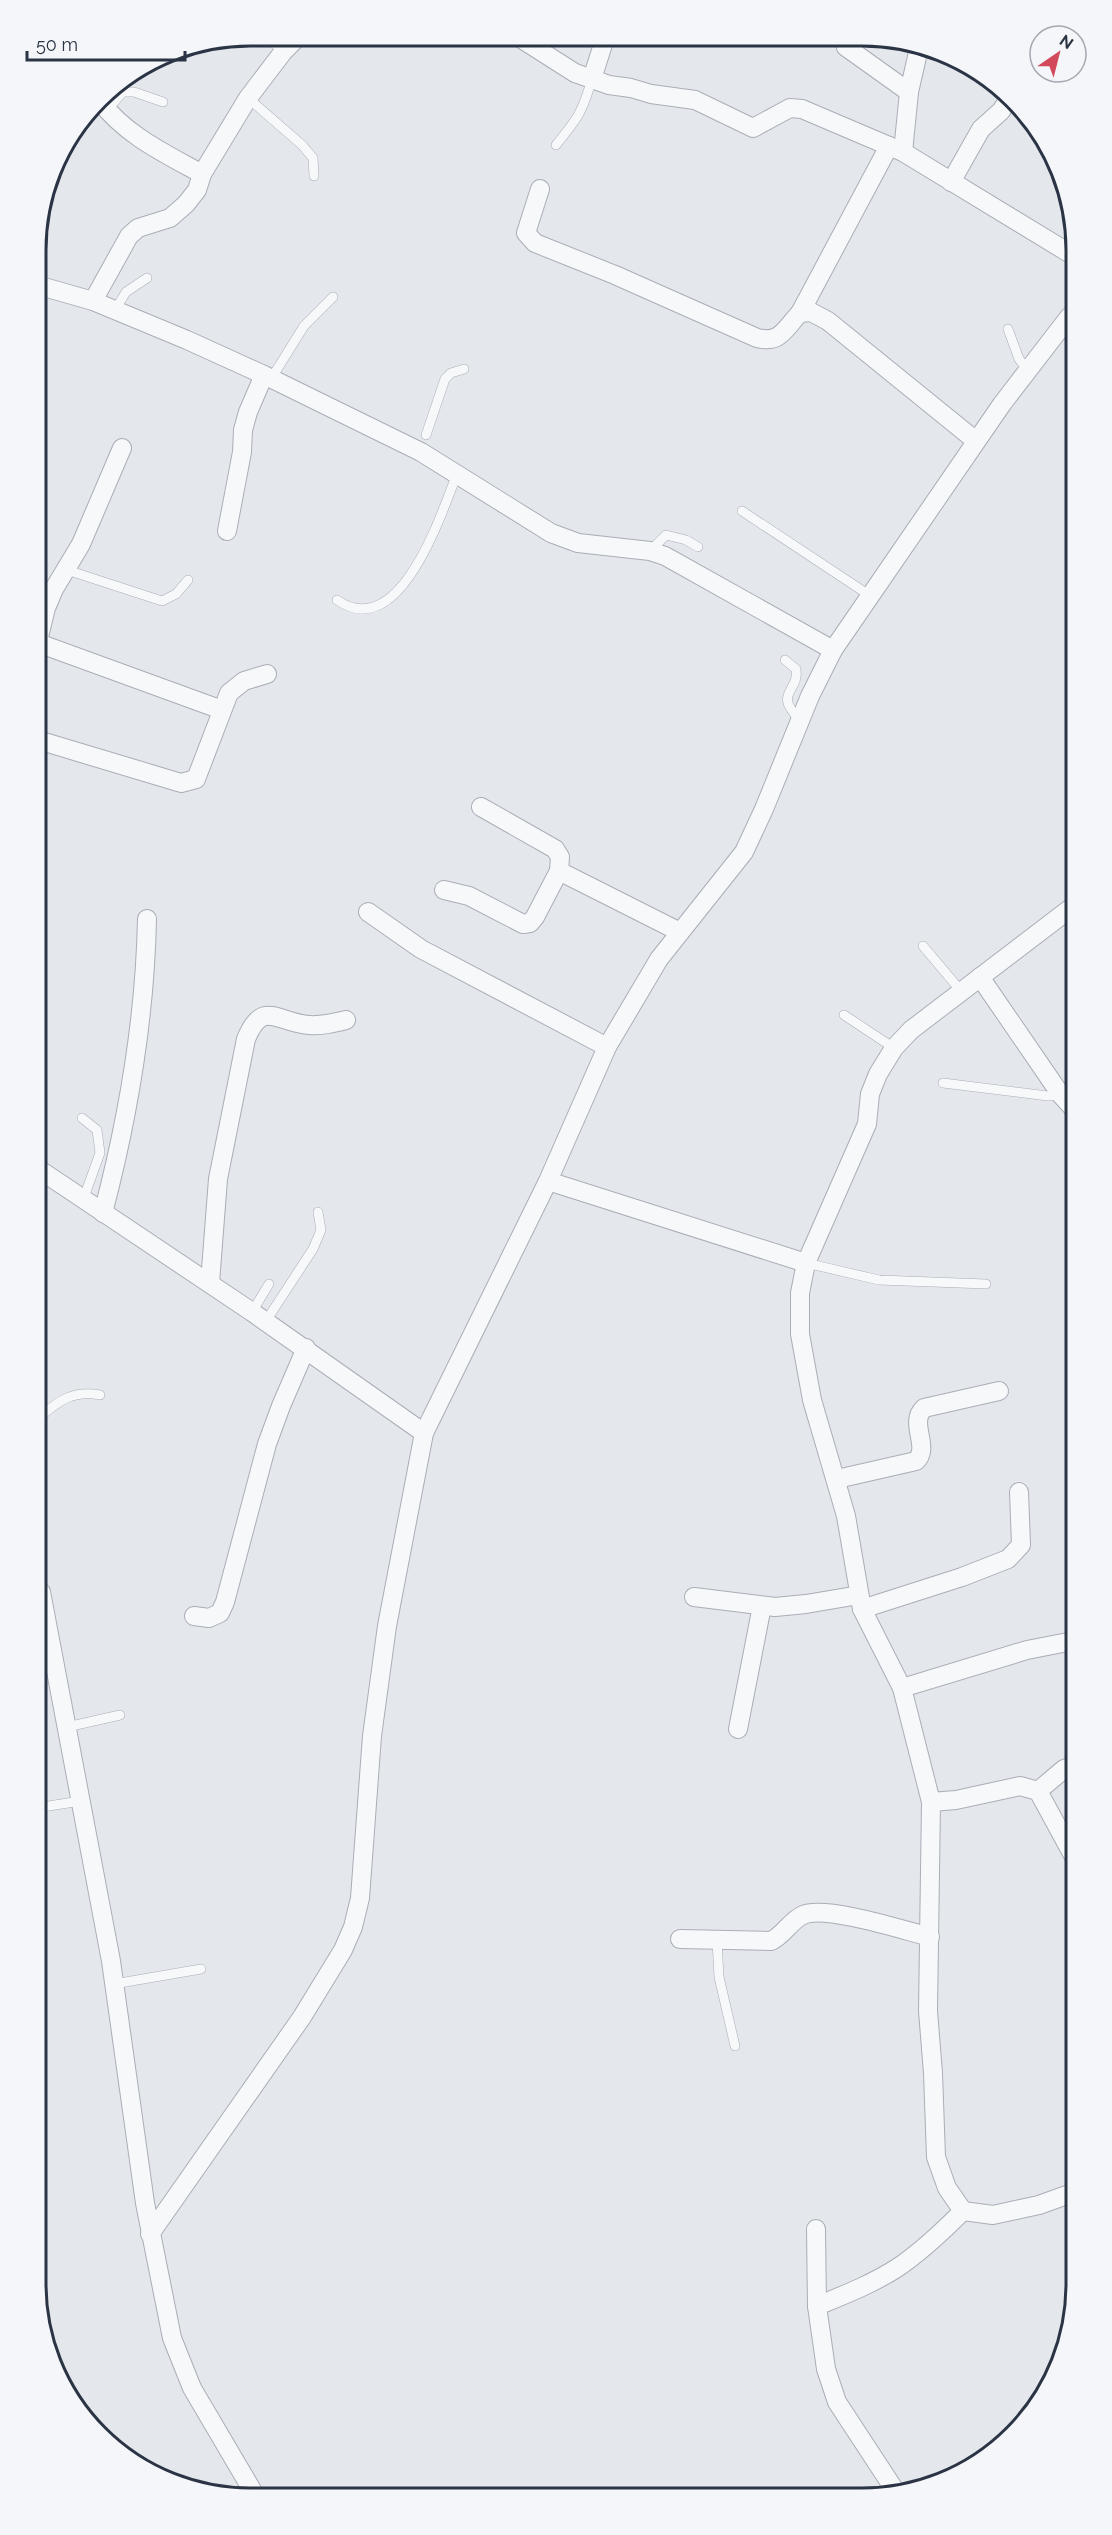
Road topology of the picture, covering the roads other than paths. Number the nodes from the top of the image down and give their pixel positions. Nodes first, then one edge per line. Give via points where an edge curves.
1 (277, 46) edge
2 (289, 46) edge
3 (533, 46) edge
4 (602, 46) edge
5 (846, 46) edge
6 (283, 52) junction
7 (918, 54) edge
8 (592, 79) junction
9 (909, 92) junction
10 (115, 98) edge
11 (248, 98) junction
12 (163, 102) dead end
13 (1005, 105) edge
14 (105, 107) edge
15 (556, 145) dead end
16 (896, 149) junction
17 (202, 174) junction
18 (314, 176) dead end
19 (951, 182) junction
20 (540, 189) dead end
21 (1066, 251) edge
22 (147, 278) dead end
23 (47, 288) edge
24 (333, 297) dead end
25 (93, 301) junction
26 (116, 310) junction
27 (800, 313) junction
28 (1066, 321) edge
29 (1008, 329) dead end
30 (464, 369) dead end
31 (1028, 370) junction
32 (267, 377) junction
33 (976, 441) junction
34 (423, 444) junction
35 (122, 448) dead end
36 (457, 474) junction
37 (742, 511) dead end
38 (227, 531) dead end
39 (698, 547) dead end
40 (650, 551) junction
41 (67, 570) junction
42 (188, 580) dead end
43 (869, 595) junction
44 (337, 600) dead end
45 (47, 606) edge
46 (47, 645) edge
47 (833, 650) junction
48 (785, 660) dead end
49 (267, 674) dead end
50 (222, 710) junction
51 (800, 720) junction
52 (47, 743) edge
53 (481, 807) dead end
54 (559, 871) junction
55 (444, 890) dead end
56 (368, 912) dead end
57 (1066, 912) edge
58 (147, 919) dead end
59 (680, 932) junction
60 (923, 945) dead end
61 (980, 977) junction
62 (961, 991) junction
63 (844, 1014) dead end
64 (346, 1020) dead end
65 (607, 1047) junction
66 (894, 1048) junction
67 (943, 1083) dead end
68 (1066, 1101) edge
69 (82, 1118) dead end
70 (47, 1175) edge
71 (548, 1181) junction
72 (83, 1200) junction
73 (318, 1212) dead end
74 (103, 1213) junction
75 (806, 1263) junction
76 (210, 1283) junction
77 (269, 1284) dead end
78 (986, 1284) dead end
79 (259, 1316) junction
80 (306, 1348) junction
81 (999, 1391) dead end
82 (100, 1395) dead end
83 (46, 1412) edge
84 (424, 1432) junction
85 (837, 1479) junction
86 (1019, 1492) dead end
87 (694, 1597) dead end
88 (861, 1602) junction
89 (762, 1606) junction
90 (194, 1616) dead end
91 (46, 1620) edge
92 (1065, 1643) edge
93 (902, 1688) junction
94 (120, 1715) dead end
95 (67, 1727) junction
96 (738, 1729) dead end
97 (1065, 1768) edge
98 (1038, 1791) junction
99 (81, 1801) junction
100 (931, 1802) junction
101 (46, 1806) edge
102 (1065, 1841) edge
103 (930, 1937) junction
104 (680, 1939) dead end
105 (717, 1941) junction
106 (201, 1969) dead end
107 (114, 1984) junction
108 (735, 2046) dead end
109 (1065, 2196) edge
110 (963, 2211) junction
111 (816, 2229) dead end
112 (150, 2234) junction
113 (817, 2306) junction
114 (892, 2486) edge
115 (248, 2488) edge

1 - 6 lane
2 - 6 street
3 - 8 street via 575,73
4 - 8 street
5 - 9 street
6 - 11 street
7 - 9 street
8 - 15 lane via 583,110
8 - 16 street via 695,100 753,128 790,108 802,109
9 - 16 street
10 - 12 lane via 123,92 134,92
11 - 17 street
11 - 18 lane via 302,145 313,158
13 - 19 street via 981,129
14 - 17 street via 158,150
16 - 19 street
16 - 27 street
17 - 25 street via 197,189 170,218 138,228 129,236
19 - 21 street
20 - 27 street via 526,233 535,243 757,338 778,338
22 - 26 lane via 126,292
23 - 25 street
24 - 32 lane via 304,326
25 - 26 street
26 - 32 street
27 - 33 street via 811,312 828,321
28 - 31 street
29 - 31 lane
30 - 34 lane via 445,379
31 - 33 street
32 - 34 street
32 - 38 street via 243,430
33 - 43 street
34 - 36 street
35 - 41 street
36 - 40 street via 551,533 578,543
36 - 44 lane via 425,551 396,592 371,609 349,608
37 - 43 lane
39 - 40 lane via 666,535
40 - 47 street
41 - 42 lane via 162,601 176,594
41 - 45 street
43 - 47 street
46 - 50 street
47 - 51 street
48 - 51 lane via 796,669 787,699 789,710
49 - 50 street via 244,681 229,693
50 - 52 street via 196,779 190,783 156,777
51 - 59 street via 744,852
53 - 54 street via 555,849 560,857
54 - 55 street via 530,923 523,924 469,896
54 - 59 street
56 - 65 street via 421,949
57 - 61 street
58 - 74 street via 145,967 122,1143
59 - 65 street via 659,959
60 - 62 lane
61 - 62 street
61 - 68 street
62 - 66 street
63 - 66 lane
64 - 76 street via 309,1025 263,1016 253,1023 246,1040 218,1179
65 - 71 street
66 - 75 street via 870,1094 867,1124
67 - 68 lane
69 - 72 lane via 97,1130 100,1153
70 - 72 street
71 - 75 street
71 - 84 street
72 - 74 street
73 - 79 lane via 321,1230 313,1249
74 - 76 street
75 - 78 lane via 879,1280
75 - 85 street via 800,1293 800,1334 812,1400
76 - 79 street
77 - 79 lane
79 - 80 street
80 - 84 street
80 - 90 street via 267,1444 225,1602 220,1613 209,1618
81 - 85 street via 924,1408 918,1413 922,1450 916,1461
82 - 83 lane via 74,1394
84 - 112 street via 387,1626 372,1736 360,1898 353,1927 302,2017
85 - 88 street
86 - 88 street via 1021,1545 1008,1559 962,1577
87 - 89 street
88 - 89 street
88 - 93 street
89 - 96 street
91 - 95 street
92 - 93 street via 1027,1650
93 - 100 street
94 - 95 lane
95 - 99 street
97 - 98 street
98 - 100 street via 1020,1786
98 - 102 street
99 - 101 lane
99 - 107 street
100 - 103 street
103 - 105 street via 824,1911 804,1915 771,1941
103 - 110 street via 928,2011 936,2157 947,2188
104 - 105 street
105 - 108 lane via 719,1977
106 - 107 lane
107 - 112 street
109 - 110 street via 993,2215
110 - 113 street via 930,2244 896,2269
111 - 113 street
112 - 115 street via 172,2338 192,2388
113 - 114 street via 826,2368 837,2402

